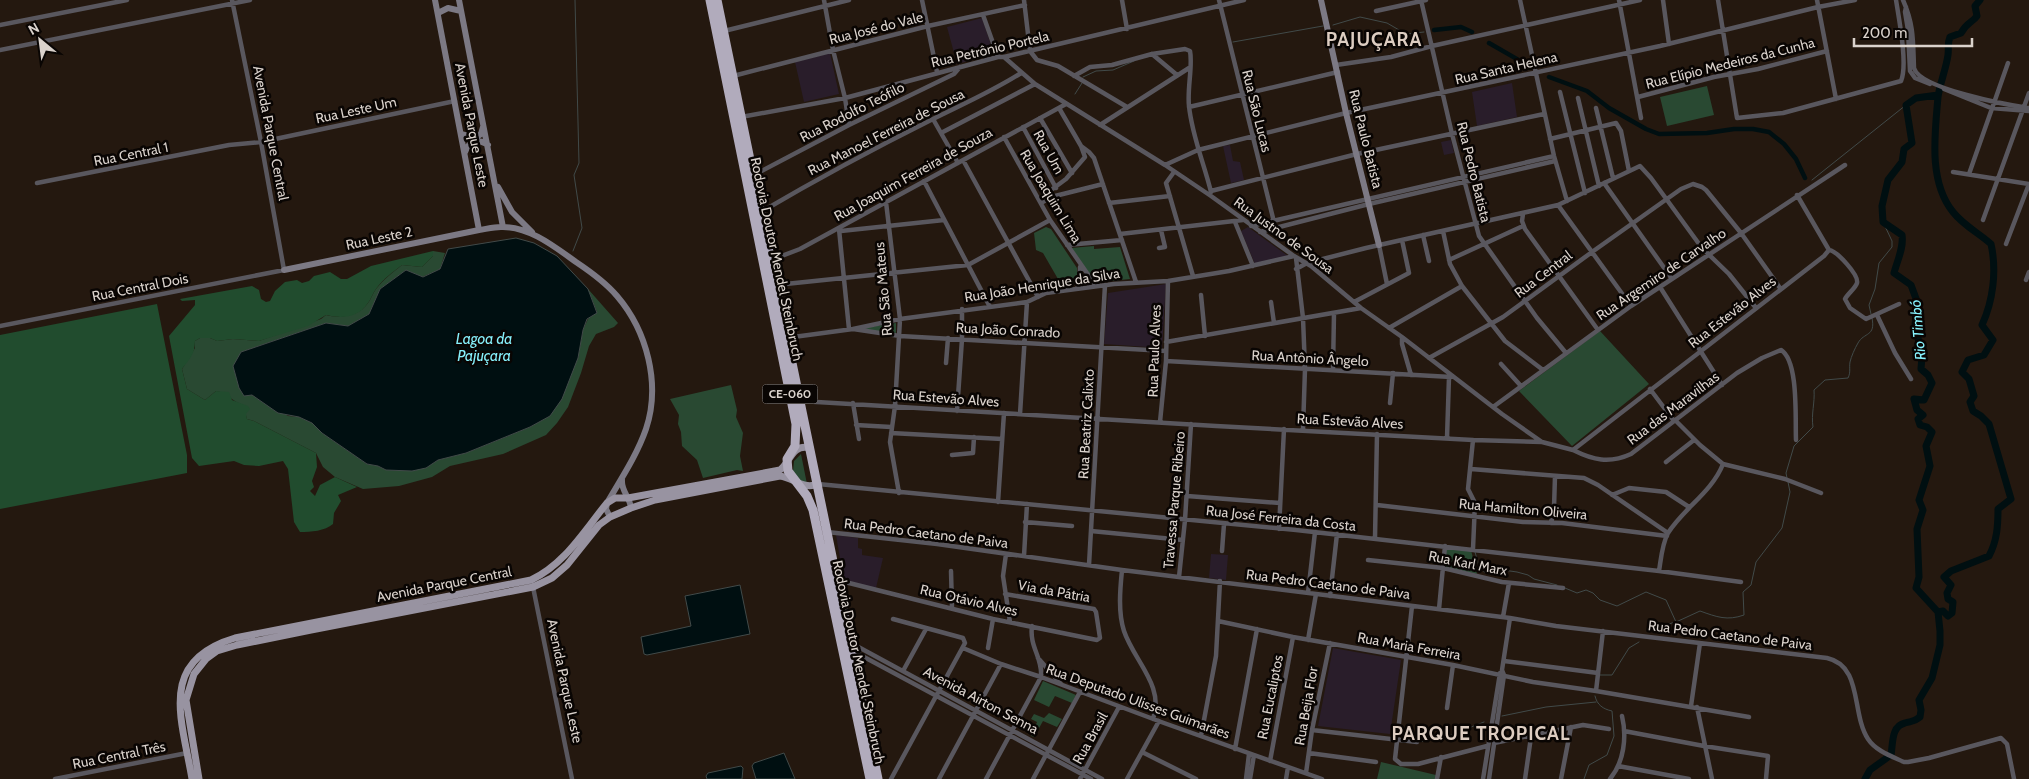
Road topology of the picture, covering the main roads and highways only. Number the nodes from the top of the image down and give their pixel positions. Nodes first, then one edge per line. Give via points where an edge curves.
1 (710, 0) edge
2 (717, 0) edge
3 (810, 448) junction
4 (787, 459) junction
5 (794, 481) junction
6 (818, 484) junction
7 (192, 779) edge
8 (199, 779) edge
9 (870, 779) edge
10 (878, 779) edge

1 - 4 highway, Rodovia Doutor Mendel Steinbruch / CE-060 via 796,424 795,446
2 - 3 highway, Rodovia Doutor Mendel Steinbruch / CE-060
3 - 4 main road via 797,450
3 - 6 highway, Rodovia Doutor Mendel Steinbruch / CE-060
4 - 5 highway, Rodovia Doutor Mendel Steinbruch via 788,471
4 - 7 main road, Avenida Parque Central via 780,470 615,498 607,503 566,556 531,580 235,638 211,646 191,665 179,692
5 - 6 main road, Avenida Parque Central via 807,486
5 - 8 main road, Avenida Parque Central via 780,476 655,500 631,508 600,525 567,565 552,578 533,587 217,651 194,674 186,700
5 - 9 highway, Rodovia Doutor Mendel Steinbruch via 807,496 815,517
6 - 10 highway, Rodovia Doutor Mendel Steinbruch / CE-060

